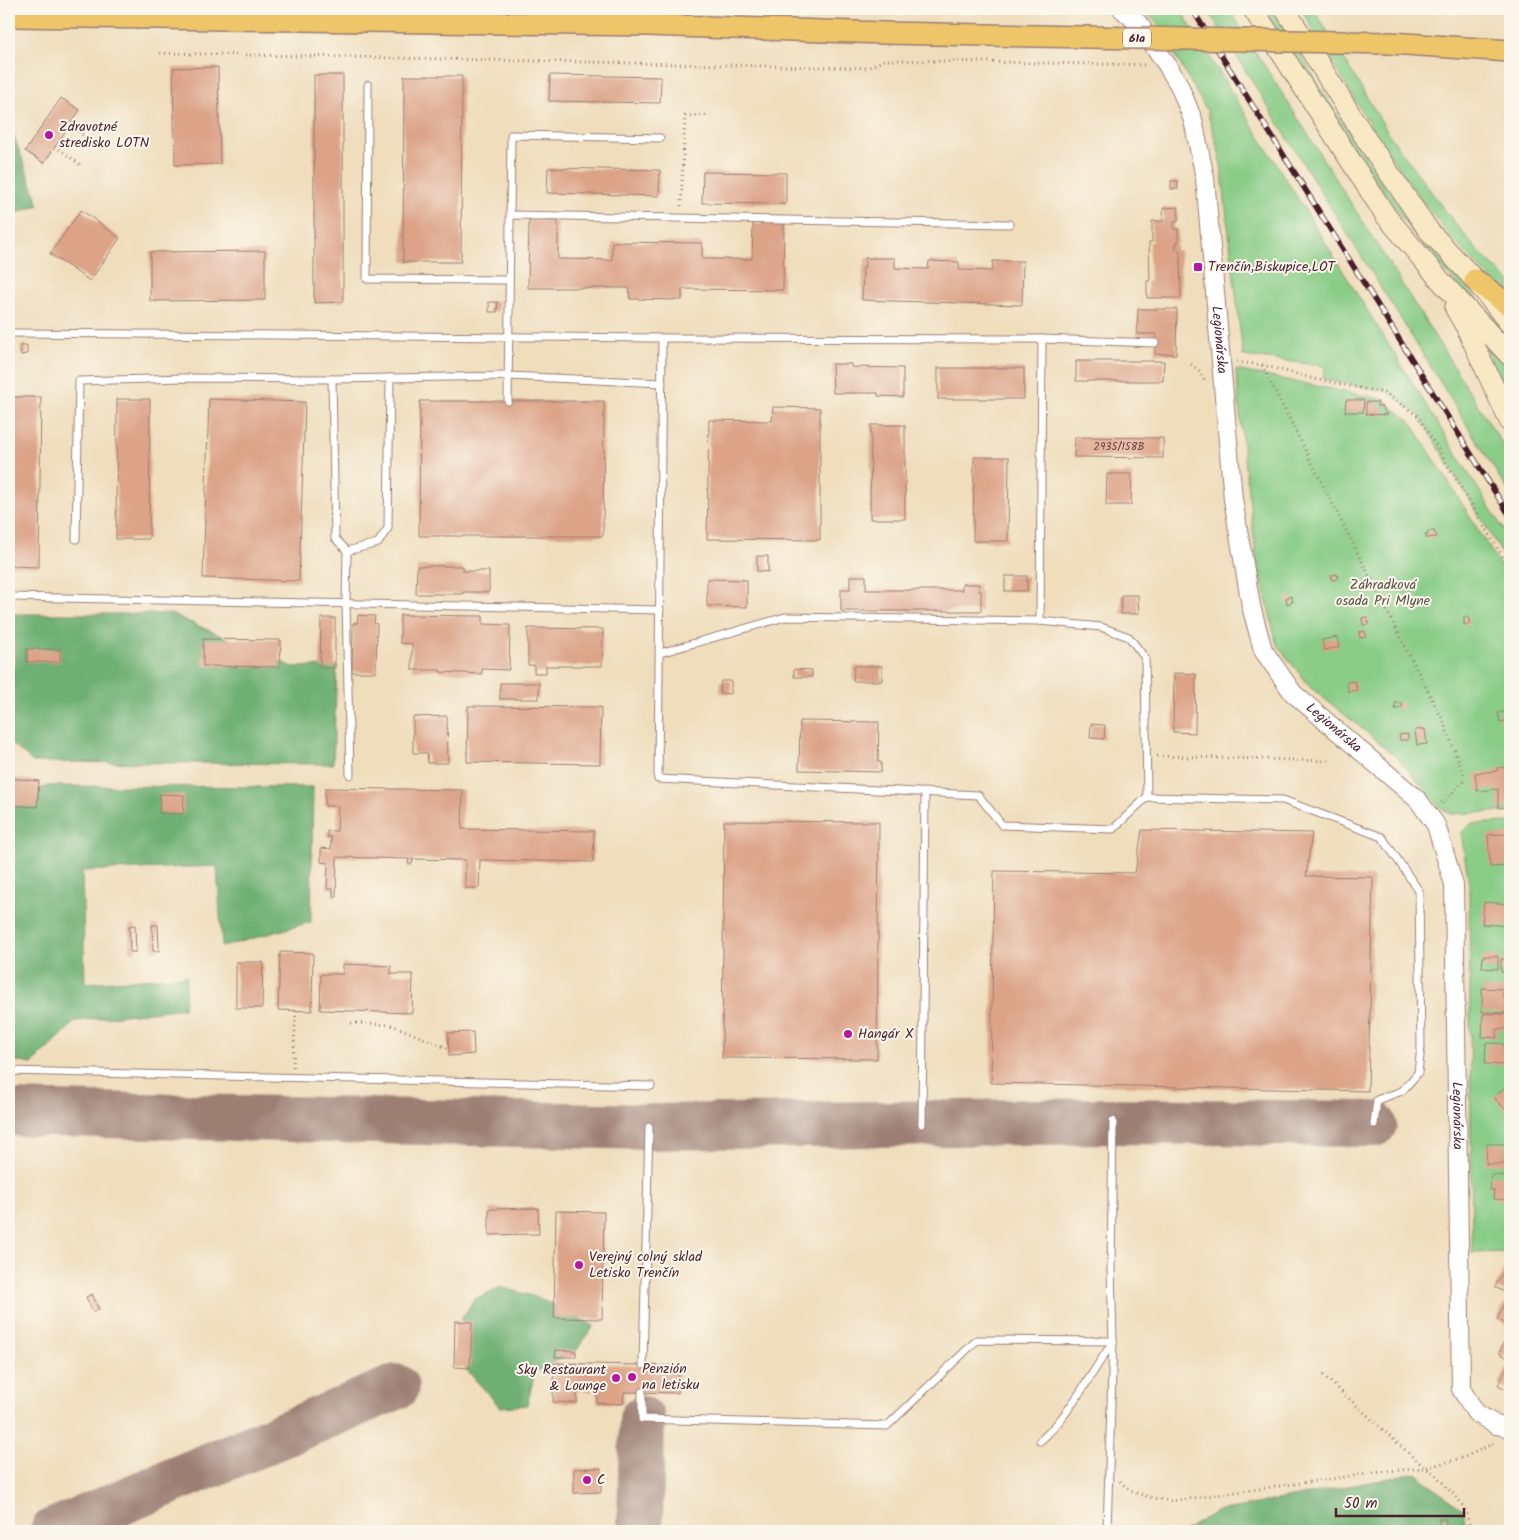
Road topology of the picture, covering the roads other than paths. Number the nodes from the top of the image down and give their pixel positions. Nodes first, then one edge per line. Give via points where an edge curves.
1 (1122, 9) edge
2 (1253, 9) edge
3 (1285, 9) edge
4 (9, 16) edge
5 (112, 17) junction
6 (9, 24) edge
7 (1510, 38) edge
8 (1390, 43) junction
9 (1510, 51) edge
10 (368, 85) dead end
11 (660, 138) dead end
12 (510, 215) junction
13 (1009, 224) dead end
14 (509, 280) junction
15 (1440, 280) junction
16 (1475, 280) junction
17 (1510, 306) edge
18 (1510, 324) edge
19 (9, 333) edge
20 (508, 337) junction
21 (662, 338) junction
22 (1042, 339) junction
23 (1155, 343) dead end
24 (1510, 356) edge
25 (508, 376) junction
26 (390, 378) junction
27 (332, 379) junction
28 (662, 383) junction
29 (508, 401) dead end
30 (1510, 422) edge
31 (76, 539) dead end
32 (347, 551) junction
33 (10, 597) edge
34 (346, 603) junction
35 (660, 610) junction
36 (1040, 621) junction
37 (660, 653) junction
38 (350, 775) dead end
39 (925, 792) junction
40 (1147, 798) junction
41 (9, 1071) edge
42 (651, 1086) dead end
43 (1113, 1121) dead end
44 (922, 1124) dead end
45 (1374, 1124) dead end
46 (649, 1128) dead end
47 (1113, 1341) junction
48 (643, 1365) dead end
49 (642, 1392) dead end
50 (1505, 1434) edge
51 (1040, 1441) dead end
52 (1107, 1531) edge

1 - 50 street, Legionárska via 1139,24 1167,65 1193,120 1205,178 1233,499 1251,606 1264,650 1293,693 1418,800 1436,825 1454,885 1461,1389 1476,1413
2 - 15 main road via 1386,216
3 - 16 main road via 1366,139 1429,231
4 - 5 main road, 61a
5 - 6 main road
5 - 8 main road, 61a, bridge via 647,25
7 - 8 main road, 61a
8 - 9 main road, 61a
10 - 14 lane via 367,279
11 - 12 lane via 512,134
12 - 13 lane
12 - 14 lane
14 - 20 lane
15 - 24 main road
15 - 30 main road via 1466,327
16 - 17 main road
16 - 18 main road
19 - 20 lane
20 - 21 lane
20 - 25 lane
21 - 22 lane
21 - 28 lane
22 - 23 lane
22 - 36 lane
25 - 26 lane
25 - 28 lane
25 - 29 lane
26 - 27 lane
26 - 32 lane via 388,528 378,543
27 - 31 lane via 79,381
27 - 32 lane via 335,538
28 - 35 lane
32 - 34 lane
33 - 34 lane
34 - 35 lane
34 - 38 lane
35 - 37 lane
36 - 37 lane via 785,617
36 - 40 lane via 1102,627 1129,637 1145,658
37 - 39 lane via 658,779
39 - 40 lane via 978,795 1002,825 1113,829
39 - 44 lane
40 - 45 lane via 1283,800 1382,837 1419,891 1421,1047 1418,1073 1402,1091 1376,1100
41 - 42 lane
43 - 47 lane
46 - 48 lane
47 - 49 lane via 977,1340 887,1426 642,1419
47 - 51 lane via 1067,1410
47 - 52 lane

